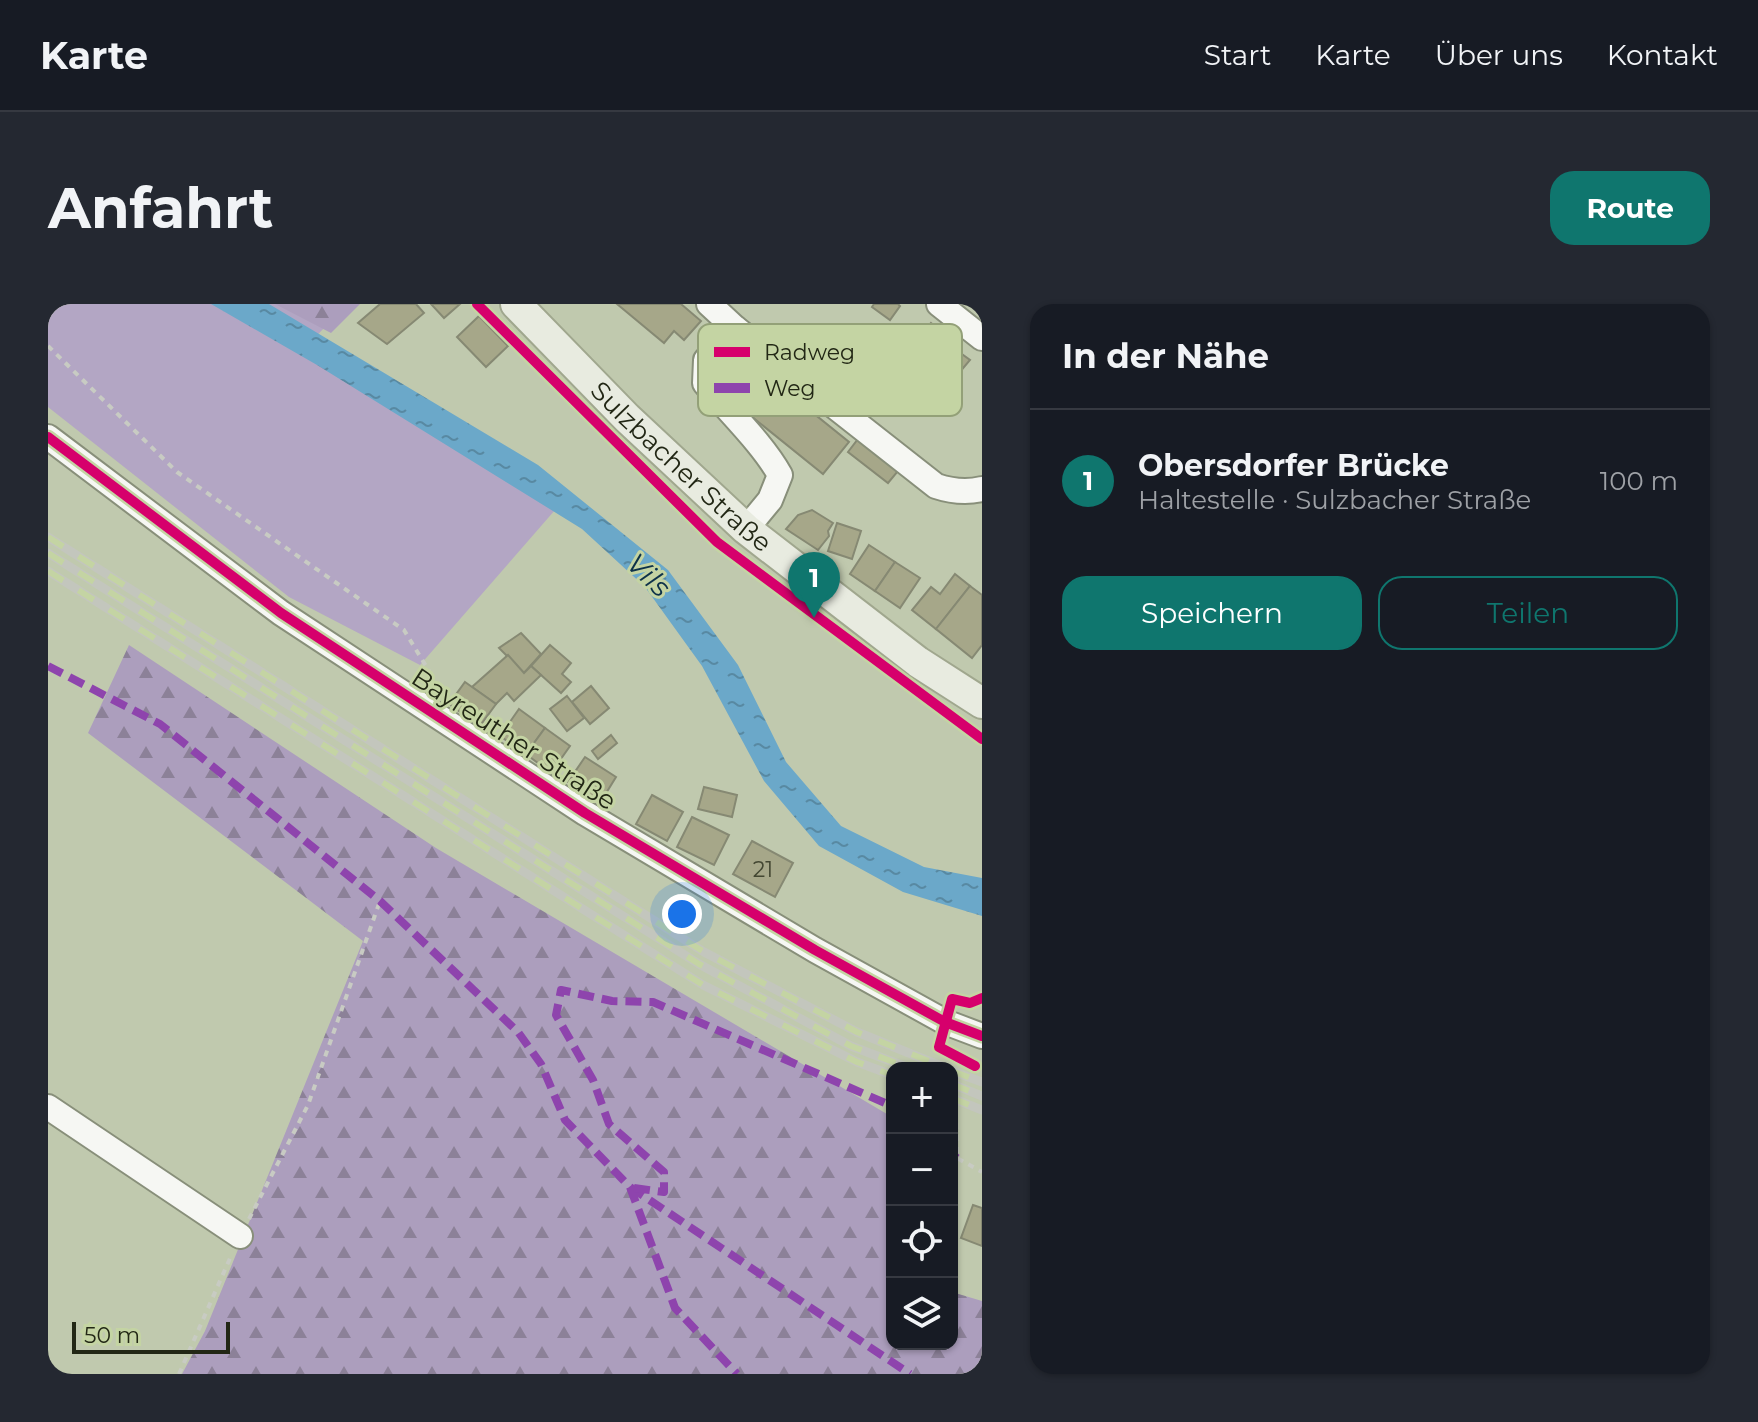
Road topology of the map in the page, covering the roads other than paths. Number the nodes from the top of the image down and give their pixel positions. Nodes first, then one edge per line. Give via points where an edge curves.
1 (516, 304) edge
2 (709, 304) edge
3 (939, 304) edge
4 (731, 324) edge
5 (982, 338) edge
6 (734, 416) edge
7 (847, 416) edge
8 (48, 437) edge
9 (982, 489) edge
10 (746, 529) junction
11 (979, 704) edge
12 (982, 1036) edge
13 (48, 1107) edge
14 (240, 1236) road end

1 - 10 main road, Sulzbacher Straße
2 - 4 street
3 - 5 street
6 - 10 street via 780,475 770,500
7 - 9 street via 936,486
8 - 12 street, Bayreuther Straße via 281,613 585,813 751,914 945,1022
10 - 11 main road, Sulzbacher Straße
13 - 14 street

